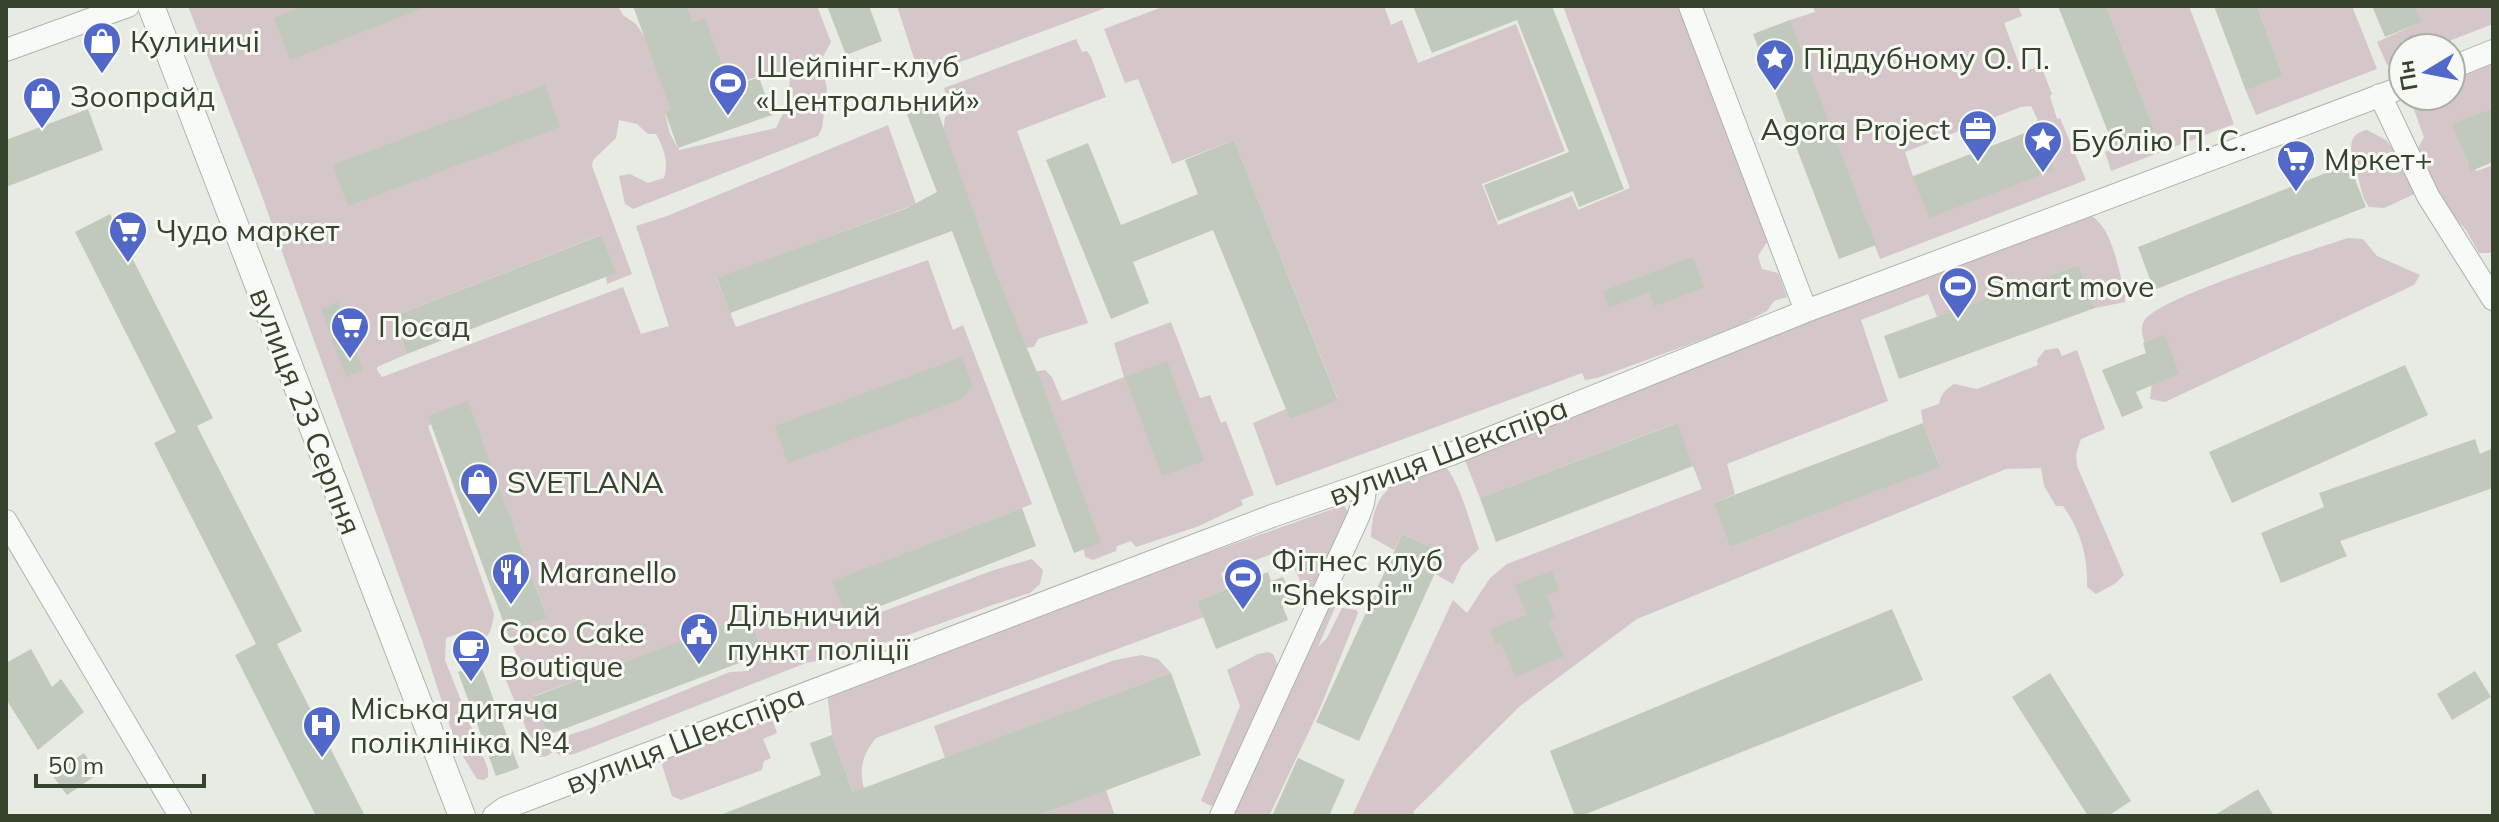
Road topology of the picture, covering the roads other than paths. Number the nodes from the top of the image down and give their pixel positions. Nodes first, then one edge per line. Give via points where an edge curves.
1 (128, 6) edge
2 (151, 6) edge
3 (1690, 6) edge
4 (6, 50) edge
5 (2493, 51) edge
6 (2467, 62) edge
7 (2387, 93) edge
8 (2380, 95) junction
9 (2493, 299) edge
10 (1806, 311) junction
11 (1366, 483) junction
12 (6, 521) edge
13 (180, 816) edge
14 (462, 816) edge
15 (494, 816) edge
16 (1221, 816) edge

1 - 4 street
2 - 14 street, вулиця 23 Серпня
3 - 10 street
5 - 6 street
7 - 8 street, вулиця Шекспіра
8 - 9 street via 2428,196
8 - 10 street, вулиця Шекспіра
10 - 11 street, вулиця Шекспіра
11 - 15 street, вулиця Шекспіра via 842,678
11 - 16 street via 1358,517
12 - 13 street

